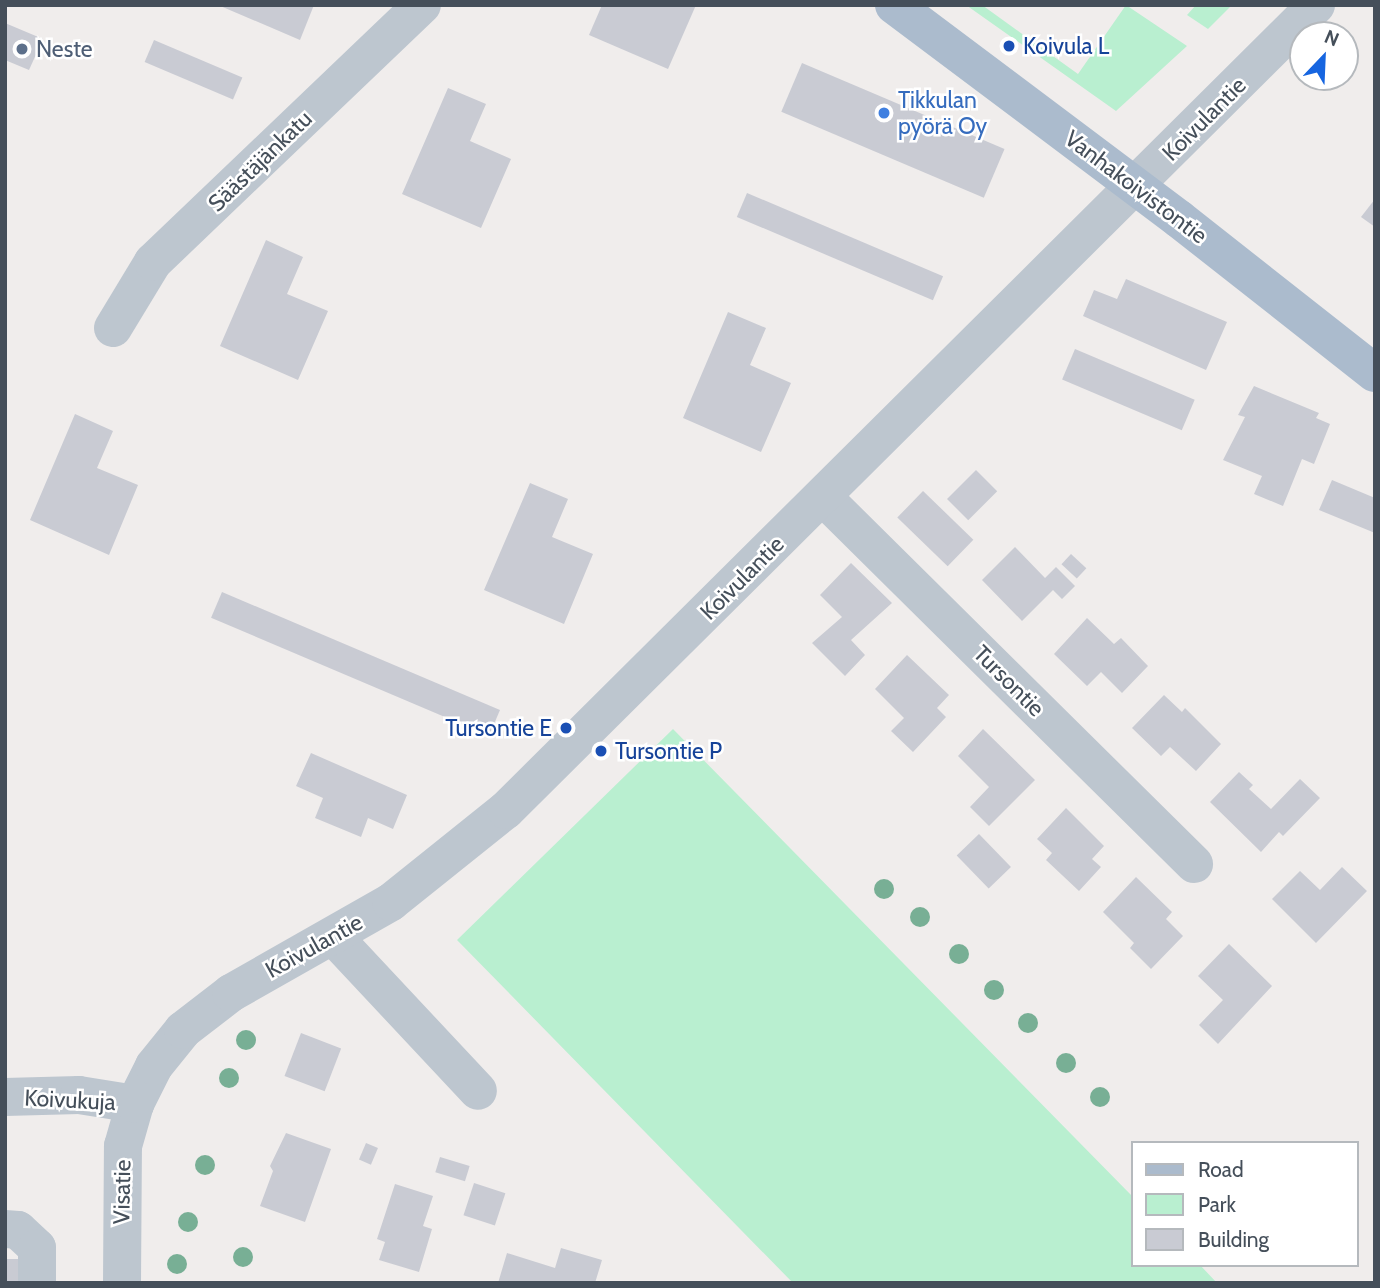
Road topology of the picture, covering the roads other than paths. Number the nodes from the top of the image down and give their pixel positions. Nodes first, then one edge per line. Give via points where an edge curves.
1 (422, 5) edge
2 (894, 5) edge
3 (1316, 5) edge
4 (1137, 187) junction
5 (113, 328) dead end
6 (1375, 373) edge
7 (823, 497) junction
8 (1194, 864) dead end
9 (333, 936) junction
10 (478, 1091) dead end
11 (5, 1097) edge
12 (135, 1104) junction
13 (5, 1229) edge
14 (37, 1283) edge
15 (122, 1283) edge

1 - 5 street, Säästäjänkatu via 153,262
2 - 4 main road, Vanhakoivistontie
3 - 4 street, Koivulantie
4 - 6 main road, Vanhakoivistontie
4 - 7 street, Koivulantie
7 - 8 street, Tursontie
7 - 9 street, Koivulantie via 506,810 391,902
9 - 10 street
9 - 12 street, Koivulantie via 231,993 183,1030 154,1066
11 - 12 street, Koivukuja via 79,1095
12 - 15 street, Visatie via 123,1146 120,1180
13 - 14 street via 18,1230 37,1248

